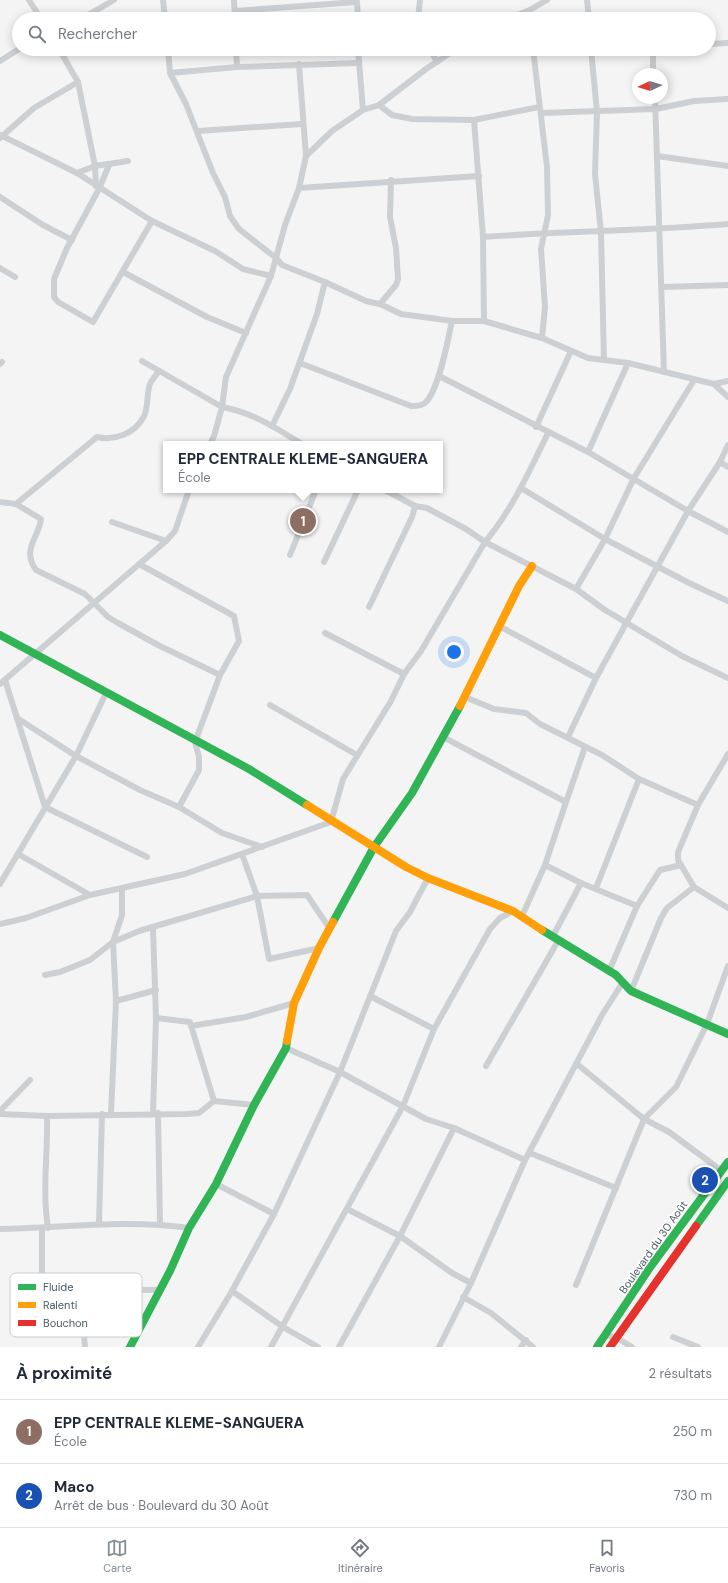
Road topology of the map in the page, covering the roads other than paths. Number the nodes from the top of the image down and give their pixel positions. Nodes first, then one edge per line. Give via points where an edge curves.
1 (29, 0) edge
2 (114, 0) edge
3 (163, 0) edge
4 (234, 0) edge
5 (420, 0) edge
6 (547, 0) edge
7 (587, 0) edge
8 (235, 11) joint
9 (528, 11) edge
10 (37, 12) edge
11 (93, 12) edge
12 (164, 12) edge
13 (358, 12) edge
14 (419, 12) edge
15 (588, 12) edge
16 (728, 43) edge
17 (716, 44) edge
18 (12, 53) edge
19 (63, 56) edge
20 (169, 56) edge
21 (236, 56) edge
22 (358, 56) edge
23 (434, 56) edge
24 (446, 56) edge
25 (534, 56) edge
26 (592, 56) edge
27 (653, 56) edge
28 (0, 61) edge
29 (437, 62) junction
30 (359, 63) junction
31 (299, 64) junction
32 (237, 66) junction
33 (653, 68) edge
34 (170, 73) junction
35 (78, 82) junction
36 (728, 99) edge
37 (656, 104) edge
38 (379, 105) junction
39 (539, 106) junction
40 (656, 109) junction
41 (363, 110) junction
42 (597, 112) junction
43 (541, 113) junction
44 (474, 120) junction
45 (302, 124) junction
46 (198, 131) junction
47 (0, 136) edge
48 (306, 156) junction
49 (657, 156) junction
50 (128, 161) dead end
51 (109, 165) junction
52 (95, 166) junction
53 (728, 166) edge
54 (77, 173) junction
55 (479, 176) junction
56 (391, 180) junction
57 (98, 188) junction
58 (299, 188) junction
59 (0, 197) edge
60 (152, 221) junction
61 (728, 224) edge
62 (661, 230) junction
63 (601, 232) junction
64 (545, 233) junction
65 (483, 237) junction
66 (72, 240) junction
67 (276, 258) junction
68 (0, 268) edge
69 (123, 272) junction
70 (271, 276) junction
71 (15, 277) dead end
72 (325, 282) junction
73 (728, 284) edge
74 (662, 287) junction
75 (380, 304) junction
76 (452, 321) junction
77 (484, 321) junction
78 (246, 333) junction
79 (542, 338) junction
80 (571, 351) junction
81 (604, 360) junction
82 (142, 361) dead end
83 (300, 363) junction
84 (628, 363) junction
85 (159, 371) junction
86 (664, 372) junction
87 (439, 376) junction
88 (694, 380) junction
89 (728, 381) edge
90 (714, 384) junction
91 (728, 398) edge
92 (222, 408) junction
93 (272, 426) junction
94 (536, 426) junction
95 (548, 433) junction
96 (212, 441) edge
97 (297, 441) edge
98 (728, 445) edge
99 (588, 452) junction
100 (720, 462) junction
101 (728, 467) edge
102 (634, 478) junction
103 (521, 488) junction
104 (188, 493) edge
105 (315, 493) edge
106 (357, 493) edge
107 (391, 493) edge
108 (0, 502) edge
109 (16, 504) junction
110 (416, 506) junction
111 (688, 511) junction
112 (112, 522) dead end
113 (728, 532) edge
114 (605, 539) junction
115 (166, 541) junction
116 (485, 542) junction
117 (290, 555) dead end
118 (324, 562) dead end
119 (139, 564) junction
120 (532, 566) junction
121 (656, 566) junction
122 (576, 589) junction
123 (728, 601) edge
124 (94, 604) junction
125 (369, 606) dead end
126 (627, 622) junction
127 (500, 626) junction
128 (325, 634) dead end
129 (0, 636) edge
130 (34, 653) junction
131 (404, 674) junction
132 (220, 675) junction
133 (596, 678) junction
134 (728, 678) edge
135 (5, 680) junction
136 (0, 684) edge
137 (106, 693) junction
138 (465, 697) junction
139 (270, 705) dead end
140 (17, 718) junction
141 (443, 737) junction
142 (568, 737) junction
143 (195, 742) junction
144 (585, 747) junction
145 (728, 754) edge
146 (357, 755) junction
147 (76, 756) junction
148 (639, 779) junction
149 (566, 802) junction
150 (698, 805) junction
151 (45, 807) junction
152 (179, 807) junction
153 (331, 822) junction
154 (262, 847) junction
155 (374, 848) junction
156 (18, 854) junction
157 (242, 854) junction
158 (147, 857) dead end
159 (545, 865) junction
160 (681, 865) junction
161 (0, 870) edge
162 (3, 878) junction
163 (428, 878) junction
164 (581, 883) junction
165 (0, 884) edge
166 (596, 888) junction
167 (694, 888) junction
168 (122, 889) junction
169 (90, 896) junction
170 (257, 896) junction
171 (637, 906) junction
172 (728, 908) edge
173 (512, 911) junction
174 (522, 916) junction
175 (0, 924) edge
176 (153, 928) junction
177 (330, 929) junction
178 (556, 939) junction
179 (113, 942) junction
180 (319, 948) junction
181 (728, 966) edge
182 (609, 971) junction
183 (45, 975) dead end
184 (623, 982) junction
185 (156, 990) junction
186 (631, 992) junction
187 (370, 996) junction
188 (116, 1001) junction
189 (294, 1003) junction
190 (156, 1018) junction
191 (707, 1024) junction
192 (191, 1026) junction
193 (434, 1029) junction
194 (728, 1034) edge
195 (286, 1048) junction
196 (577, 1064) junction
197 (486, 1066) dead end
198 (340, 1072) junction
199 (30, 1080) dead end
200 (214, 1102) junction
201 (254, 1105) junction
202 (403, 1106) junction
203 (0, 1111) edge
204 (0, 1114) edge
205 (102, 1114) junction
206 (111, 1114) junction
207 (155, 1114) junction
208 (46, 1116) junction
209 (644, 1119) junction
210 (454, 1128) junction
211 (530, 1153) junction
212 (526, 1160) junction
213 (728, 1162) edge
214 (722, 1170) junction
215 (728, 1182) edge
216 (216, 1184) junction
217 (616, 1188) junction
218 (347, 1209) junction
219 (274, 1214) junction
220 (99, 1224) junction
221 (160, 1224) junction
222 (45, 1228) junction
223 (189, 1228) junction
224 (0, 1229) edge
225 (400, 1236) junction
226 (42, 1273) edge
227 (472, 1283) junction
228 (576, 1285) dead end
229 (142, 1290) edge
230 (159, 1290) junction
231 (232, 1291) junction
232 (464, 1298) junction
233 (142, 1323) edge
234 (283, 1327) junction
235 (606, 1335) junction
236 (84, 1337) edge
237 (135, 1337) edge
238 (673, 1337) dead end
239 (617, 1338) junction
240 (526, 1340) junction
241 (85, 1347) edge
242 (130, 1347) edge
243 (198, 1347) edge
244 (271, 1347) edge
245 (318, 1347) edge
246 (339, 1347) edge
247 (439, 1347) edge
248 (521, 1347) edge
249 (533, 1347) edge
250 (597, 1347) edge
251 (610, 1347) edge
252 (632, 1347) edge
253 (698, 1347) edge

1 - 10 street
2 - 11 street
3 - 12 street
4 - 8 street
5 - 14 street
6 - 9 street
7 - 15 street
8 - 13 street via 357,2
16 - 17 street
18 - 28 street
19 - 35 street
20 - 34 street
21 - 32 street
22 - 30 street
23 - 29 street
24 - 29 street
25 - 39 street
26 - 42 street
27 - 33 street
29 - 38 street
30 - 31 street
30 - 41 street
31 - 32 street
31 - 45 street
32 - 34 street
34 - 46 street
35 - 47 street via 34,108
35 - 52 street
36 - 40 street via 694,101
37 - 40 street
38 - 41 street
38 - 44 street via 392,115 412,119
39 - 43 street
39 - 44 street
40 - 42 street
40 - 49 street
41 - 48 street via 332,131
42 - 43 street
42 - 63 street via 595,174
43 - 64 street via 547,175 548,215
44 - 55 street
45 - 46 street
45 - 48 street
46 - 67 street via 232,221
47 - 54 street
48 - 58 street
49 - 53 street
49 - 62 street
50 - 51 street
51 - 52 street
51 - 57 street
52 - 54 street
52 - 57 street
54 - 57 street
55 - 56 street
55 - 65 street
56 - 58 street
56 - 75 street via 390,217 398,275 396,285
57 - 60 street
57 - 66 street
58 - 67 street
59 - 66 street
60 - 69 street
60 - 70 street via 215,251 243,269
61 - 62 street
62 - 63 street
62 - 74 street
63 - 64 street
63 - 81 street
64 - 65 street
64 - 79 street via 540,256 545,307
65 - 77 street
66 - 69 street via 54,279 54,297 58,302 93,322
67 - 70 street
67 - 72 street via 282,265
68 - 71 street
69 - 78 street via 207,317
70 - 78 street
72 - 75 street via 366,301
72 - 83 street
73 - 74 street
74 - 86 street
75 - 76 street via 401,314
76 - 77 street
76 - 87 street
77 - 79 street
78 - 92 street via 226,377
79 - 80 street
80 - 81 street via 588,358
80 - 94 street
81 - 84 street
82 - 85 street
83 - 87 street via 411,406 421,406 427,402
83 - 93 street
84 - 86 street
84 - 99 street
85 - 92 street
85 - 109 street via 150,384 144,418 117,438 97,437
86 - 88 street
87 - 94 street
88 - 90 street
88 - 102 street
89 - 90 street
90 - 91 street
92 - 93 street via 236,410
92 - 96 street
93 - 97 street
94 - 95 street
95 - 99 street
95 - 103 street
98 - 100 street
99 - 102 street
100 - 101 street
100 - 111 street
102 - 111 street
102 - 114 street
103 - 114 street
103 - 116 street
104 - 115 street via 175,531
105 - 117 street
106 - 118 street
107 - 110 street
108 - 109 street
109 - 124 street via 41,519 33,537 31,557 36,570 85,594
110 - 116 street via 427,508
110 - 125 street
111 - 113 street
111 - 121 street
112 - 115 street
114 - 121 street
114 - 122 street
115 - 119 street
116 - 120 street
116 - 131 street via 421,651
119 - 124 street
119 - 132 street via 234,616 239,641
120 - 122 street
120 - 127 main road via 519,586
121 - 123 street
121 - 126 street
122 - 126 street
124 - 130 street
124 - 132 street via 118,623
126 - 133 street
126 - 134 street via 682,656
127 - 133 street
127 - 138 main road
128 - 131 street
129 - 130 main road
130 - 135 street
130 - 137 main road
131 - 146 street via 391,702
132 - 143 street
133 - 142 street
135 - 136 street
135 - 140 street
137 - 143 main road
137 - 147 street
138 - 141 main road
138 - 142 street via 494,709 526,713 540,724
139 - 146 street
140 - 147 street
140 - 151 street
141 - 149 street
141 - 155 main road via 412,793
142 - 144 street
143 - 152 street via 200,757 199,770
143 - 153 main road via 249,769
144 - 148 street
144 - 149 street
145 - 150 street
146 - 153 street via 340,788
147 - 151 street
147 - 152 street via 140,790
148 - 150 street
148 - 166 street
149 - 159 street
150 - 160 street via 678,852
151 - 156 street
151 - 158 street
152 - 154 street via 222,833
153 - 154 street
153 - 155 main road
154 - 157 street
155 - 163 main road
155 - 177 main road
156 - 162 street
156 - 169 street
157 - 168 street via 185,874
157 - 170 street
159 - 164 street
159 - 174 street
160 - 167 street
160 - 171 street via 660,870
161 - 162 street
162 - 165 street
163 - 173 main road
163 - 187 street via 410,912 396,931
164 - 166 street
164 - 178 street
166 - 171 street
167 - 172 street
167 - 186 street via 666,908
168 - 169 street
168 - 179 street via 122,915
169 - 175 street
170 - 176 street
170 - 177 street via 307,895
170 - 180 street via 269,959
171 - 182 street
173 - 174 main road
173 - 193 street via 500,918 490,929
174 - 178 main road
176 - 179 street
176 - 185 street
177 - 180 main road
178 - 182 main road
178 - 197 street
179 - 183 street via 90,960
179 - 188 street
180 - 189 main road
181 - 191 street
182 - 184 main road via 619,976
184 - 186 main road
184 - 196 street via 602,1015
185 - 188 street
185 - 190 street
186 - 191 main road
187 - 193 street
187 - 198 street
188 - 206 street
189 - 192 street via 246,1017
189 - 195 main road
190 - 192 street via 190,1022
190 - 207 street
191 - 194 main road
191 - 209 street via 676,1087
192 - 200 street
193 - 202 street
195 - 198 street
195 - 201 main road
196 - 209 street
196 - 211 street
198 - 202 street
198 - 219 street
199 - 203 street
200 - 201 street
200 - 207 street via 199,1113
201 - 216 main road
202 - 210 street via 426,1120
202 - 218 street
204 - 208 street
205 - 206 street
205 - 208 street
205 - 220 street
206 - 207 street
207 - 221 street
208 - 222 street
209 - 214 street via 669,1132
209 - 217 street
210 - 212 street
210 - 225 street
211 - 212 street
211 - 217 street
212 - 227 street
213 - 214 main road, Boulevard du 30 Août
214 - 235 main road, Boulevard du 30 Août via 651,1266
215 - 239 main road, Boulevard du 30 Août
216 - 219 street
216 - 223 main road
217 - 228 street
218 - 225 street
218 - 234 street
219 - 231 street
220 - 221 street
220 - 222 street
221 - 223 street
222 - 224 street
222 - 226 street
223 - 230 main road
225 - 227 street
225 - 246 street
227 - 232 street
229 - 230 street
230 - 233 main road
231 - 234 street
231 - 243 street
232 - 240 street via 491,1313
232 - 247 street
234 - 244 street
234 - 245 street
235 - 239 street
235 - 250 main road, Boulevard du 30 Août
236 - 241 street
237 - 242 main road
238 - 253 street
239 - 251 main road, Boulevard du 30 Août
239 - 252 street
240 - 248 street
240 - 249 street

